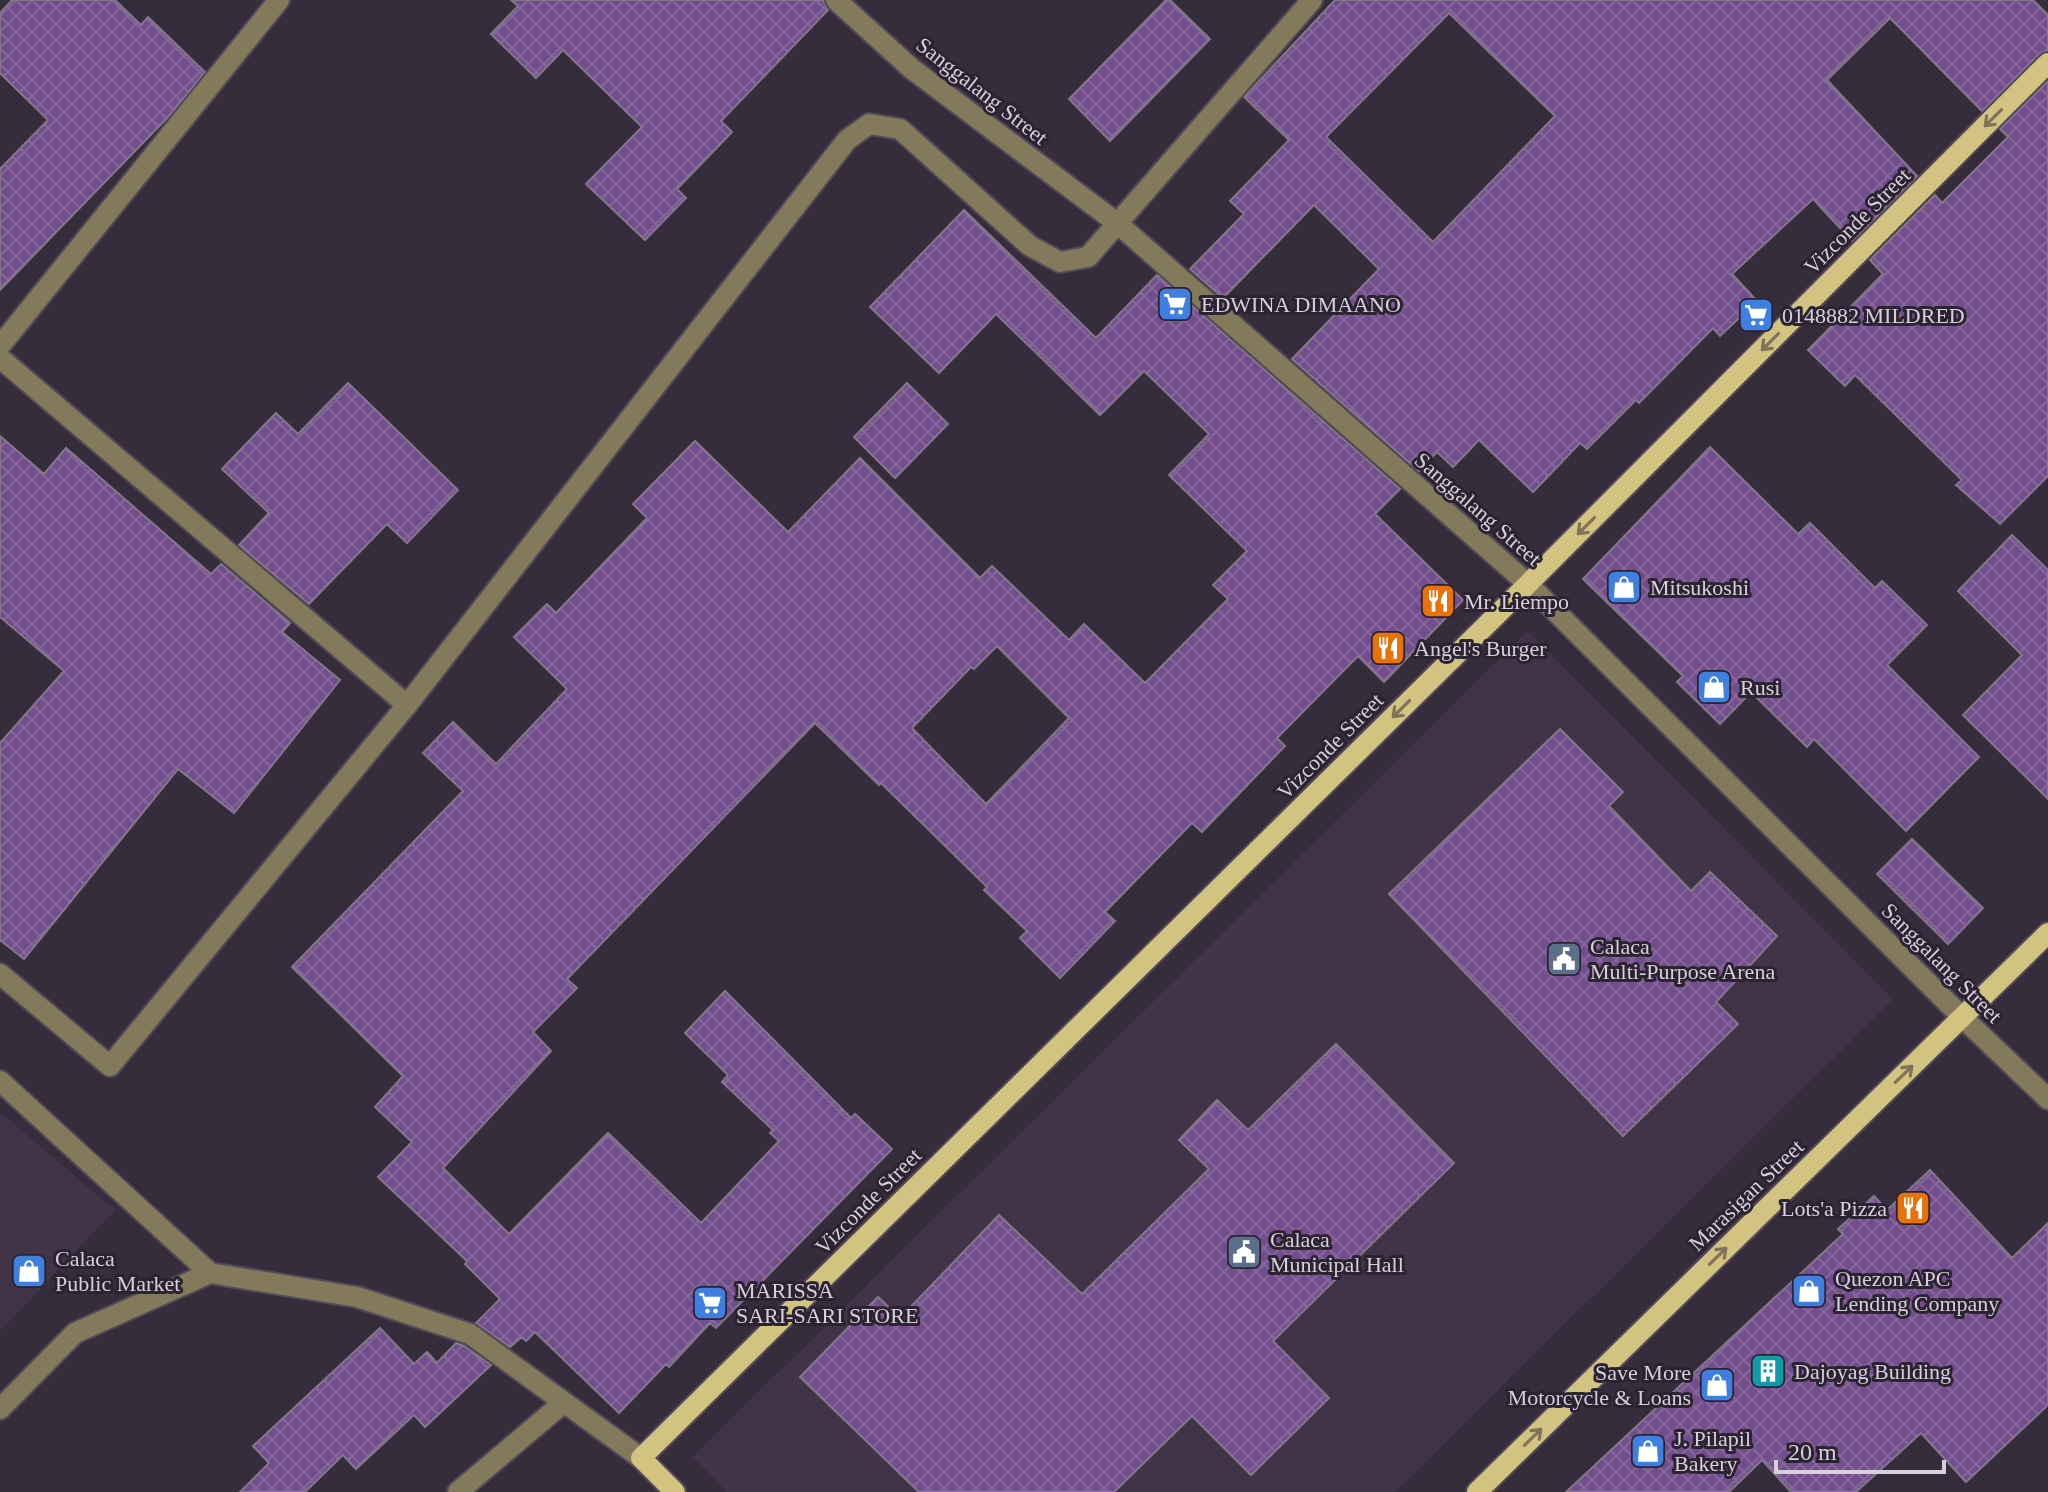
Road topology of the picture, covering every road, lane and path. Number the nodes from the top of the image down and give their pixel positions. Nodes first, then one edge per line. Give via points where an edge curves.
1 (279, 0) edge
2 (836, 0) edge
3 (1312, 0) edge
4 (2048, 63) edge
5 (1117, 223) junction
6 (0, 346) edge
7 (0, 358) edge
8 (1528, 584) junction
9 (407, 705) junction
10 (2048, 933) edge
11 (0, 974) edge
12 (1962, 1017) junction
13 (0, 1081) edge
14 (2048, 1099) edge
15 (210, 1273) junction
16 (563, 1403) junction
17 (0, 1409) edge
18 (641, 1458) junction
19 (458, 1492) edge
20 (675, 1492) edge
21 (1477, 1492) edge

1 - 6 street
2 - 5 street, Sanggalang Street via 912,69
3 - 5 street
4 -> 8 main road, Vizconde Street
5 - 8 street, Sanggalang Street
5 - 9 street via 1088,257 1060,262 1030,246 900,129 869,124 847,140
7 - 9 street
8 - 12 street, Sanggalang Street
8 -> 18 main road, Vizconde Street
9 - 11 street via 110,1066
10 - 12 main road, Marasigan Street
12 - 14 street, Sanggalang Street
21 -> 12 main road, Marasigan Street
13 - 15 street
15 - 16 street via 357,1297 470,1334
15 - 17 street via 75,1333
16 - 18 street
16 - 19 street
18 - 20 main road

